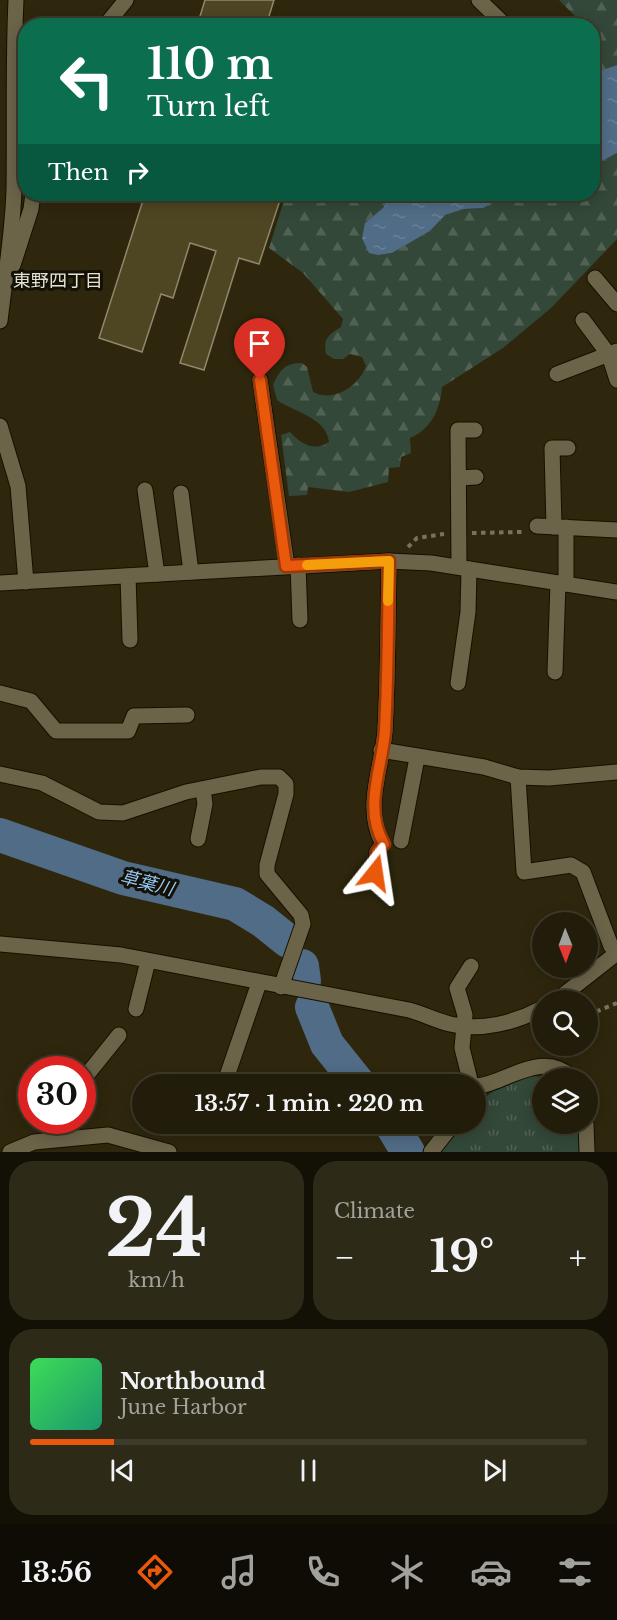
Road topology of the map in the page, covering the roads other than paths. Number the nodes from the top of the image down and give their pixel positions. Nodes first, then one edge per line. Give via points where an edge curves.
1 (16, 0) edge
2 (126, 0) edge
3 (479, 0) edge
4 (111, 18) edge
5 (498, 18) edge
6 (31, 201) edge
7 (595, 278) dead end
8 (7, 279) junction
9 (617, 304) edge
10 (583, 320) dead end
11 (0, 321) edge
12 (613, 353) edge
13 (557, 374) dead end
14 (260, 380) dead end
15 (617, 380) edge
16 (0, 426) edge
17 (475, 430) dead end
18 (568, 448) dead end
19 (476, 477) dead end
20 (459, 478) junction
21 (145, 490) dead end
22 (181, 494) dead end
23 (537, 526) dead end
24 (560, 527) junction
25 (617, 530) edge
26 (389, 561) junction
27 (292, 566) junction
28 (464, 568) junction
29 (191, 572) junction
30 (157, 574) junction
31 (128, 576) junction
32 (26, 582) junction
33 (562, 583) junction
34 (0, 584) edge
35 (617, 592) edge
36 (300, 620) dead end
37 (130, 640) dead end
38 (555, 672) dead end
39 (458, 683) dead end
40 (0, 693) edge
41 (187, 715) dead end
42 (381, 750) junction
43 (417, 758) junction
44 (617, 772) edge
45 (0, 774) edge
46 (518, 777) junction
47 (203, 789) junction
48 (198, 839) dead end
49 (401, 842) dead end
50 (375, 873) dead end
51 (0, 928) edge
52 (2, 944) edge
53 (617, 953) edge
54 (148, 961) junction
55 (471, 966) dead end
56 (259, 983) junction
57 (280, 987) junction
58 (570, 990) edge
59 (136, 1009) dead end
60 (532, 1013) edge
61 (463, 1026) junction
62 (119, 1035) dead end
63 (96, 1064) edge
64 (546, 1068) edge
65 (228, 1074) edge
66 (470, 1074) edge
67 (486, 1083) edge
68 (445, 1134) edge
69 (586, 1134) edge
70 (61, 1137) joint
71 (10, 1152) edge
72 (169, 1152) edge
73 (431, 1152) edge
74 (587, 1152) edge

1 - 8 street via 12,70 14,190
2 - 4 street
3 - 5 street
6 - 8 street via 20,248
7 - 9 street
8 - 11 street
10 - 12 street
12 - 13 street
12 - 15 street
14 - 27 street
16 - 32 street via 18,486
17 - 20 street via 458,430
18 - 24 street via 552,448
19 - 20 street
20 - 28 street
21 - 30 street
22 - 29 street
23 - 24 street
24 - 25 street
24 - 33 street
26 - 27 street
26 - 28 street
26 - 42 street
27 - 29 street
27 - 36 street
28 - 33 street
28 - 39 street via 468,612
29 - 30 street
30 - 31 street
31 - 32 street
31 - 37 street
32 - 34 street
33 - 35 street
33 - 38 street
40 - 41 street via 31,701 56,731 128,731 134,716
42 - 43 street
42 - 50 street via 374,795 375,820 384,844 377,852
43 - 46 street via 484,766
43 - 49 street
44 - 46 street
45 - 47 street via 42,783 99,812 123,813
46 - 53 street via 524,872 571,865 583,872
47 - 48 street via 205,804
47 - 57 street via 261,777 279,777 286,784 267,874 301,915 303,924
51 - 52 street
52 - 54 street
53 - 58 street
54 - 56 street
54 - 59 street
55 - 61 street via 457,988 465,1016
56 - 57 street
56 - 65 street
57 - 61 street via 409,1011
60 - 61 street via 509,1022
61 - 66 street via 462,1048
62 - 63 street
64 - 67 street via 521,1069
68 - 73 street
69 - 74 street
70 - 71 street
70 - 72 street via 108,1135

